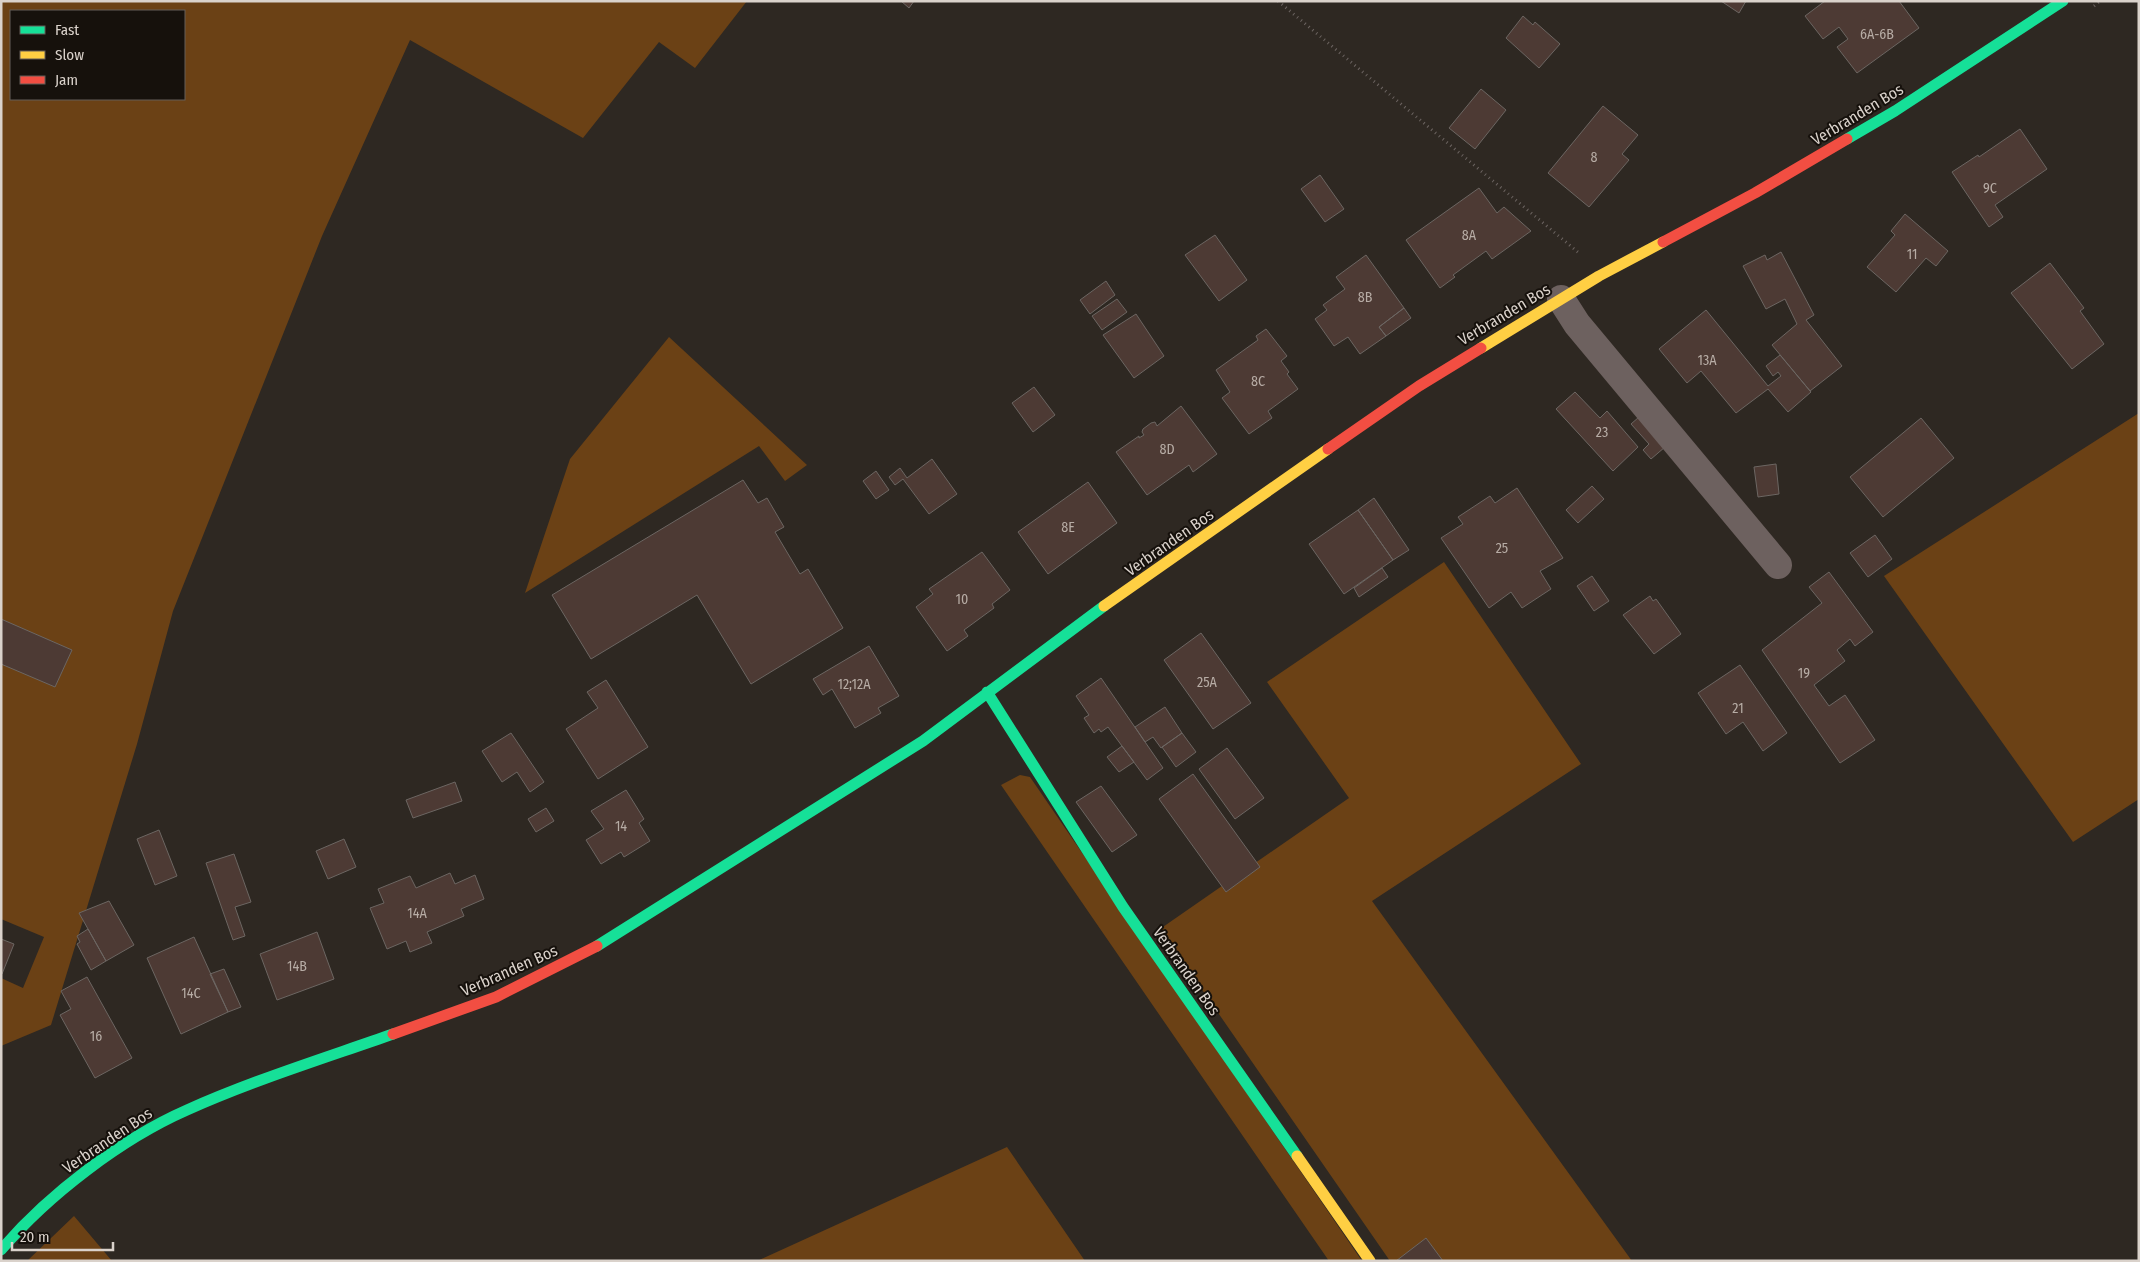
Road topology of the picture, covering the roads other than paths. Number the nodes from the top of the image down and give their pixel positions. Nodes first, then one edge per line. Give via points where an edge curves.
1 (2063, 1) edge
2 (1561, 299) junction
3 (1778, 565) dead end
4 (987, 692) junction
5 (1, 1250) edge
6 (1370, 1261) edge

1 - 2 street, Verbranden Bos via 1895,112
2 - 3 street via 1577,324
2 - 4 street, Verbranden Bos via 1419,386
4 - 5 street, Verbranden Bos via 922,741 596,947 496,997 231,1092 145,1131 59,1193
4 - 6 street, Verbranden Bos via 1123,907

